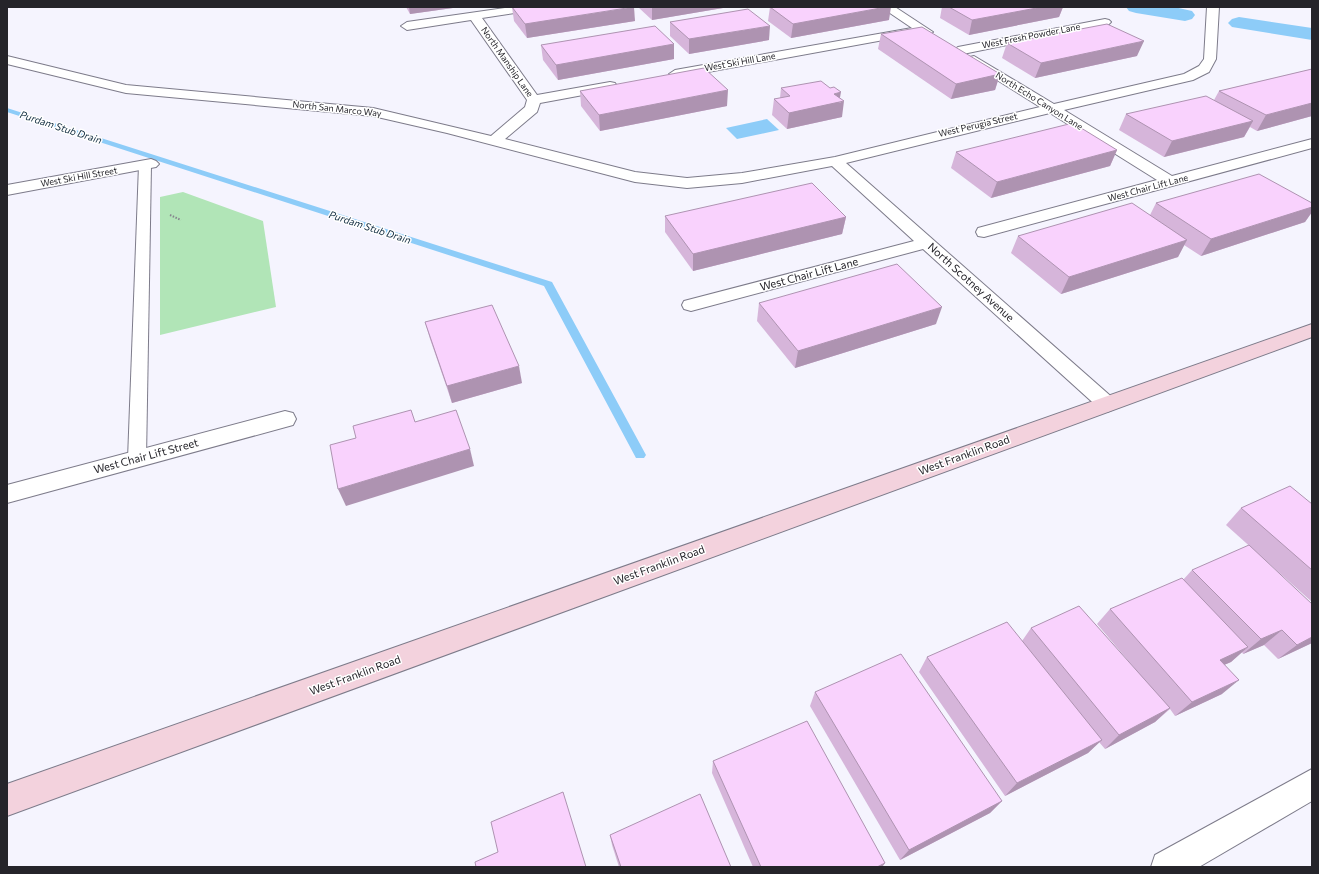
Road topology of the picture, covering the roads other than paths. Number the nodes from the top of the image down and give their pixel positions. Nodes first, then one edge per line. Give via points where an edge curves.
1 (535, 7) edge
2 (887, 7) edge
3 (1213, 7) edge
4 (474, 16) junction
5 (1105, 22) dead end
6 (408, 26) dead end
7 (922, 29) junction
8 (958, 51) junction
9 (7, 60) edge
10 (666, 76) edge
11 (619, 85) edge
12 (534, 100) junction
13 (1051, 108) junction
14 (495, 140) junction
15 (1312, 143) edge
16 (835, 161) junction
17 (148, 164) joint
18 (1170, 182) junction
19 (687, 183) joint
20 (7, 190) edge
21 (984, 232) dead end
22 (927, 243) junction
23 (690, 305) dead end
24 (1312, 330) edge
25 (1107, 404) junction
26 (284, 418) dead end
27 (137, 459) junction
28 (7, 494) edge
29 (1312, 784) edge
30 (7, 800) edge
31 (1167, 867) edge

1 - 4 street
2 - 7 street, North Echo Canyon Lane
3 - 13 street, West Perugia Street via 1210,59 1204,69 1188,77
4 - 6 street
4 - 12 street, North Manship Lane
5 - 8 street, West Fresh Powder Lane
7 - 8 street, North Echo Canyon Lane
7 - 10 street, West Ski Hill Lane
8 - 13 street, North Echo Canyon Lane
9 - 14 street, North San Marco Way via 126,89 373,112
11 - 12 street
12 - 14 street, North Manship Lane via 532,108
13 - 16 street, West Perugia Street
13 - 18 street, North Echo Canyon Lane
14 - 19 street, North San Marco Way via 635,177
15 - 18 street, West Chair Lift Lane
16 - 19 street, West Perugia Street via 742,178
16 - 22 street, North Scotney Avenue
17 - 20 street, West Ski Hill Street
17 - 27 lane
18 - 21 street, West Chair Lift Lane
22 - 23 street, West Chair Lift Lane
22 - 25 street, North Scotney Avenue
24 - 25 main road, West Franklin Road
25 - 30 main road, West Franklin Road
26 - 27 street, West Chair Lift Street
27 - 28 street, West Chair Lift Street
29 - 31 street

